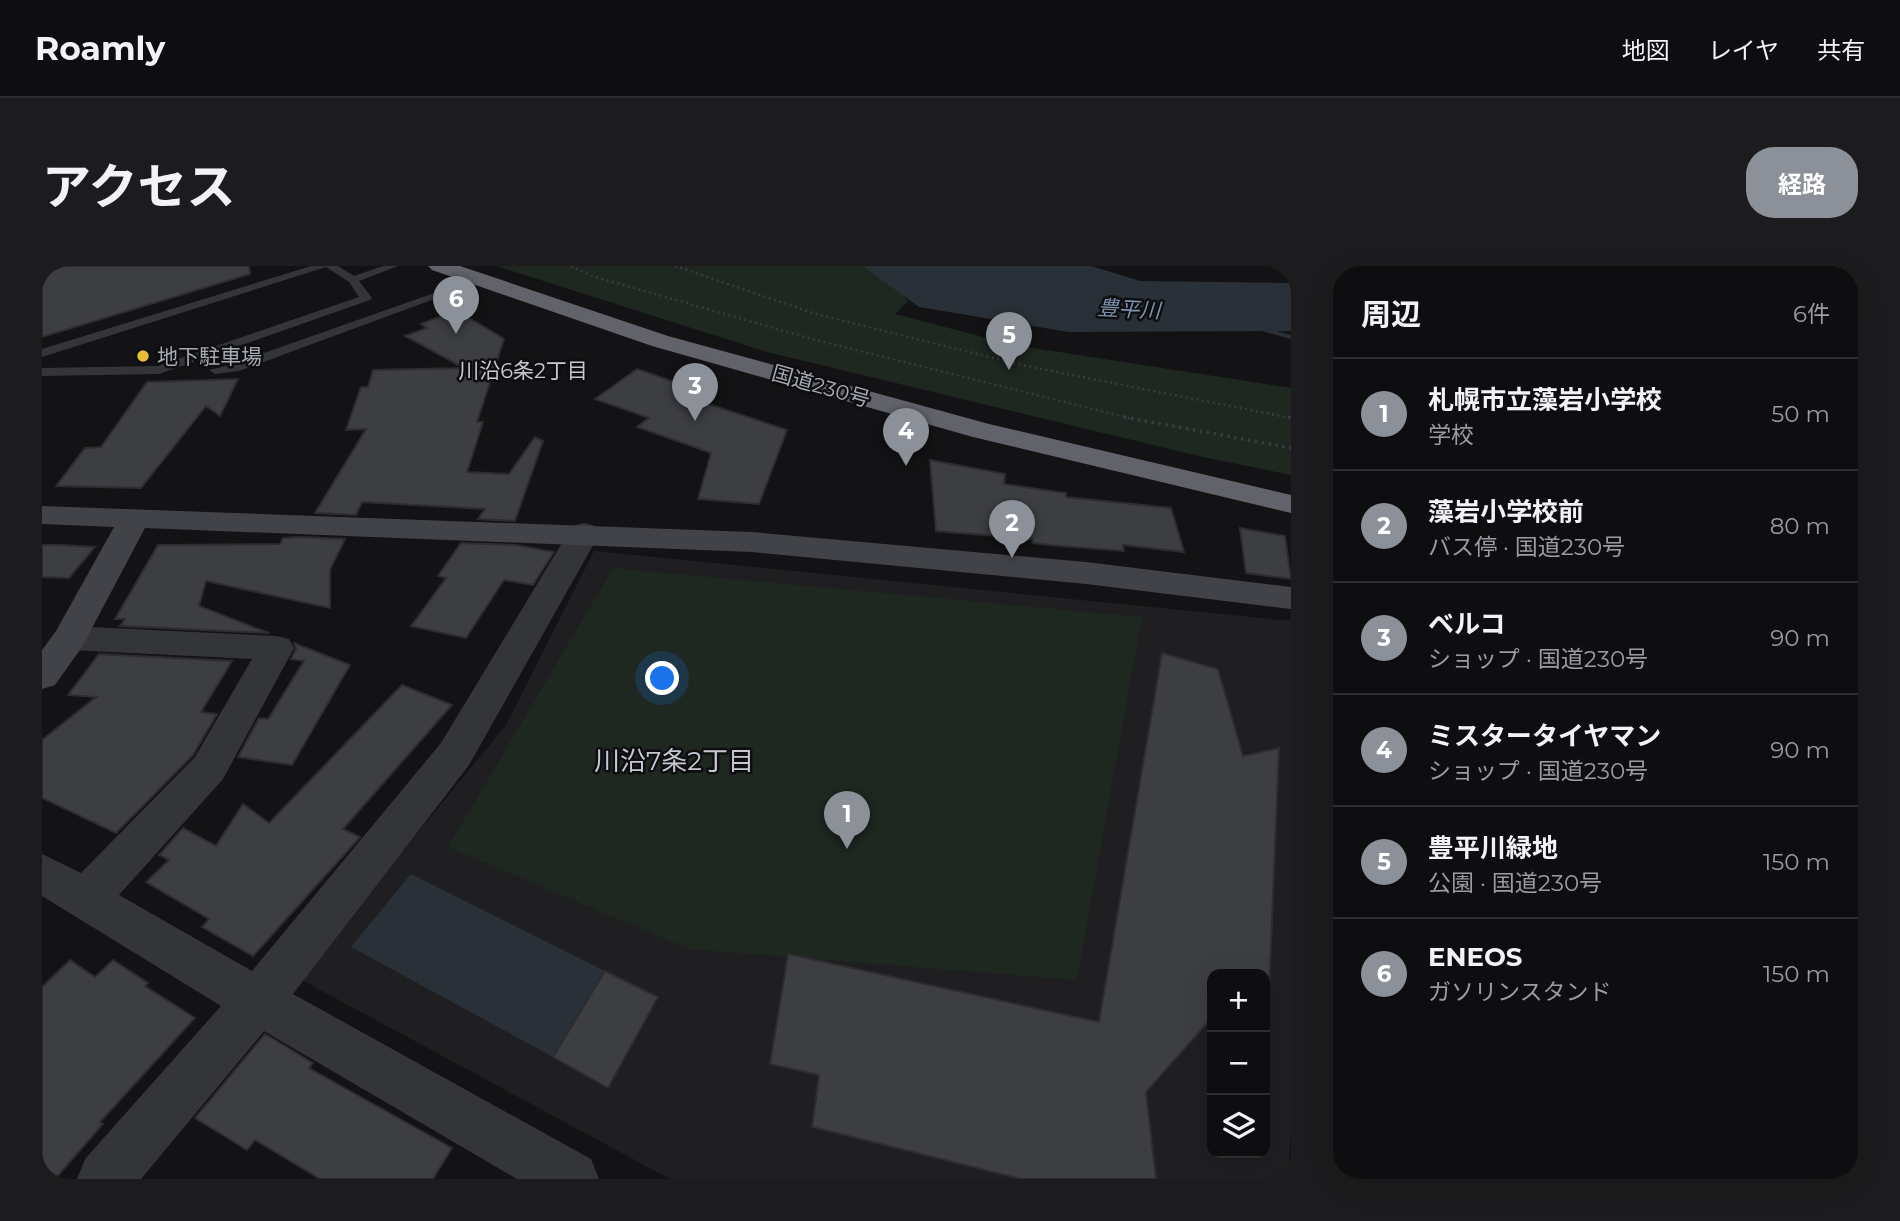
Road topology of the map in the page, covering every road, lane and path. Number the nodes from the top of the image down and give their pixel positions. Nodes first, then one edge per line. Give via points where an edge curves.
1 (322, 266) edge
2 (331, 266) edge
3 (393, 266) edge
4 (439, 266) edge
5 (571, 266) edge
6 (675, 266) edge
7 (353, 280) junction
8 (478, 281) junction
9 (42, 353) edge
10 (215, 370) dead end
11 (42, 372) edge
12 (1291, 418) edge
13 (1291, 447) edge
14 (1291, 504) edge
15 (42, 515) edge
16 (134, 519) junction
17 (584, 534) junction
18 (1291, 598) edge
19 (71, 638) junction
20 (42, 676) edge
21 (42, 873) edge
22 (87, 898) junction
23 (258, 1001) junction
24 (105, 1179) edge
25 (571, 1179) edge

1 - 9 lane
2 - 7 lane
3 - 7 lane
4 - 8 highway, 国道230号
5 - 13 path via 812,339 1100,413
6 - 12 path via 816,314 1012,363
7 - 11 lane via 366,298 159,370
8 - 10 lane via 236,368
8 - 14 highway, 国道230号 via 660,341 983,432
15 - 16 street
16 - 17 street
16 - 19 street
17 - 18 street via 766,543 1086,573
17 - 23 street via 455,754
19 - 20 street
19 - 22 street via 276,648 209,768
21 - 22 street
22 - 23 street
23 - 24 street
23 - 25 street

